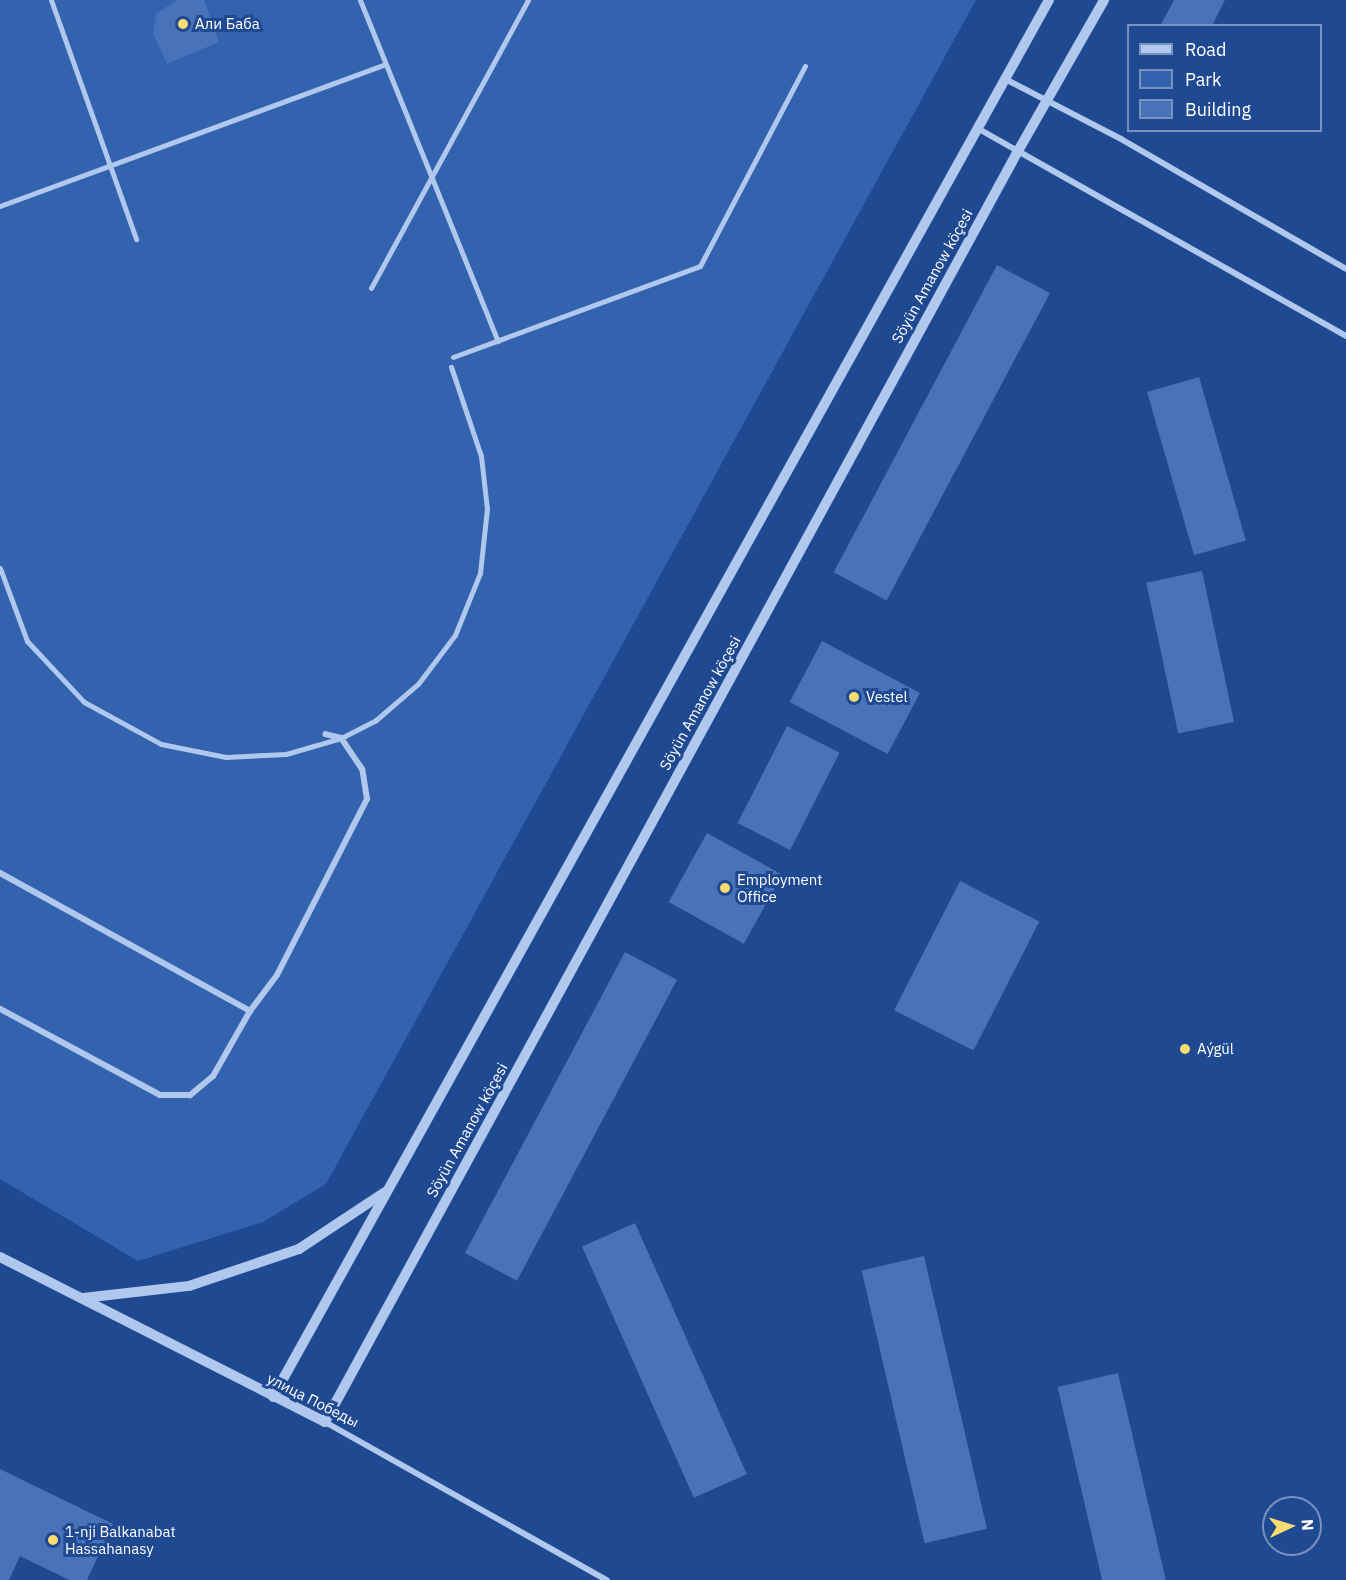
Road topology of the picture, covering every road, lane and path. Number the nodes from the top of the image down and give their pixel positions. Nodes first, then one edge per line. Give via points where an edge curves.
1 (51, 0) edge
2 (360, 0) edge
3 (528, 0) edge
4 (1049, 0) edge
5 (1104, 0) edge
6 (386, 64) junction
7 (805, 66) dead end
8 (1005, 79) junction
9 (1047, 102) junction
10 (976, 128) junction
11 (1018, 151) junction
12 (110, 166) junction
13 (432, 177) junction
14 (0, 206) edge
15 (136, 239) dead end
16 (1346, 269) edge
17 (371, 288) dead end
18 (1346, 336) edge
19 (498, 340) junction
20 (453, 357) dead end
21 (451, 367) dead end
22 (0, 568) edge
23 (325, 734) dead end
24 (341, 738) junction
25 (0, 873) edge
26 (0, 1009) edge
27 (250, 1011) junction
28 (388, 1190) junction
29 (0, 1257) edge
30 (82, 1299) junction
31 (273, 1397) junction
32 (325, 1422) junction
33 (607, 1580) edge

1 - 12 street
2 - 6 street
3 - 13 street
4 - 8 street
5 - 9 street, Söyün Amanow köçesi
6 - 12 street
6 - 13 street
7 - 19 street via 700,266
8 - 9 street
8 - 10 street
9 - 11 street, Söyün Amanow köçesi
9 - 16 street via 1121,139
10 - 11 street
10 - 28 street
11 - 18 street
11 - 32 street, Söyün Amanow köçesi
12 - 14 street
12 - 15 street
13 - 17 street
13 - 19 street
19 - 20 street
21 - 24 street via 481,456 487,509 480,573 455,635 418,684 376,720
22 - 24 street via 27,641 84,702 160,744 226,757 286,754
23 - 24 street
24 - 27 street via 362,769 367,799 277,975
25 - 27 street
26 - 27 street via 160,1095 190,1095 213,1076
28 - 30 street via 299,1249 189,1286
28 - 31 street
29 - 30 street, улица Победы
30 - 31 street, улица Победы
31 - 32 street, улица Победы
32 - 33 street, улица Победы

